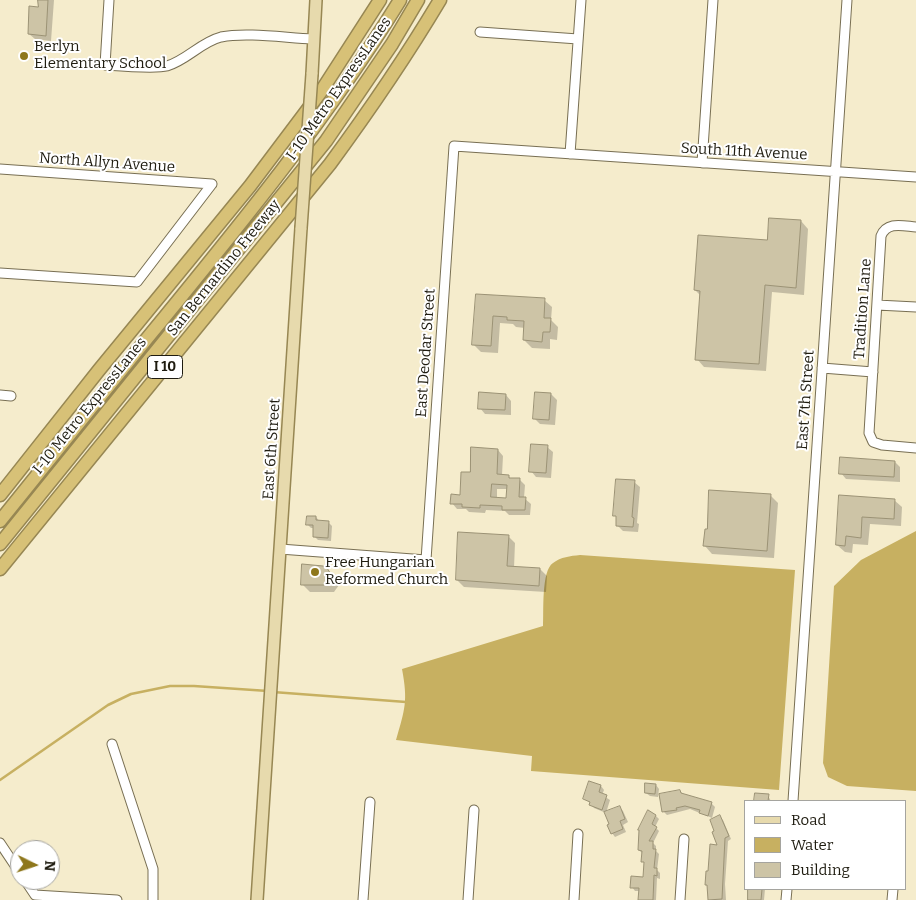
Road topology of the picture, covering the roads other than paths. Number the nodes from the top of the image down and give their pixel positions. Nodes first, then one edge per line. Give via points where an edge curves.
1 (109, 0) edge
2 (316, 0) edge
3 (380, 0) edge
4 (400, 0) edge
5 (418, 0) edge
6 (440, 0) edge
7 (580, 0) edge
8 (713, 0) edge
9 (847, 0) edge
10 (400, 31) junction
11 (480, 32) dead end
12 (578, 38) junction
13 (314, 39) junction
14 (362, 121) junction
15 (454, 146) joint
16 (570, 154) junction
17 (702, 163) junction
18 (0, 169) edge
19 (835, 170) junction
20 (916, 177) edge
21 (916, 227) edge
22 (0, 273) edge
23 (877, 305) junction
24 (916, 307) edge
25 (822, 368) junction
26 (99, 370) junction
27 (873, 372) junction
28 (0, 395) edge
29 (11, 396) dead end
30 (916, 448) edge
31 (0, 495) edge
32 (16, 501) junction
33 (0, 521) edge
34 (0, 544) edge
35 (280, 549) junction
36 (0, 570) edge
37 (112, 744) dead end
38 (793, 800) edge
39 (370, 802) dead end
40 (474, 810) dead end
41 (578, 834) dead end
42 (684, 839) dead end
43 (0, 843) edge
44 (10, 858) edge
45 (32, 890) edge
46 (117, 900) edge
47 (153, 900) edge
48 (257, 900) edge
49 (363, 900) edge
50 (468, 900) edge
51 (574, 900) edge
52 (680, 900) edge

1 - 13 street via 105,65 166,66 218,38 233,35
2 - 13 main road, East 6th Street
3 - 26 highway, San Bernardino Freeway via 320,93 274,155
4 - 32 highway, I-10 Metro ExpressLanes via 352,75 269,190
5 - 10 highway, I-10 Metro ExpressLanes
6 - 14 highway, San Bernardino Freeway / I 10
7 - 12 street
8 - 17 street
9 - 19 street, East 7th Street
10 - 14 highway
10 - 34 highway, I-10 Metro ExpressLanes via 302,172
11 - 12 street
12 - 16 street
13 - 35 main road, East 6th Street, bridge
14 - 36 highway, San Bernardino Freeway / I 10
15 - 16 street, South 11th Avenue
15 - 35 street, East Deodar Street via 426,560
16 - 17 street, South 11th Avenue
17 - 19 street, South 11th Avenue
18 - 22 street, North Allyn Avenue via 212,184 137,282
19 - 20 street, South 11th Avenue
19 - 25 street, East 7th Street
21 - 23 street, Tradition Lane via 886,228 881,236
23 - 24 street
23 - 27 street, Tradition Lane
25 - 27 street, Tradition Lane
25 - 38 street, East 7th Street
26 - 31 highway, San Bernardino Freeway
26 - 32 highway
27 - 30 street via 869,433 873,442 882,446
28 - 29 street
32 - 33 highway, I-10 Metro ExpressLanes
35 - 48 main road, East 6th Street
37 - 47 street via 153,868
39 - 49 street
40 - 50 street
41 - 51 street
42 - 52 street
43 - 44 street
45 - 46 street via 35,895

